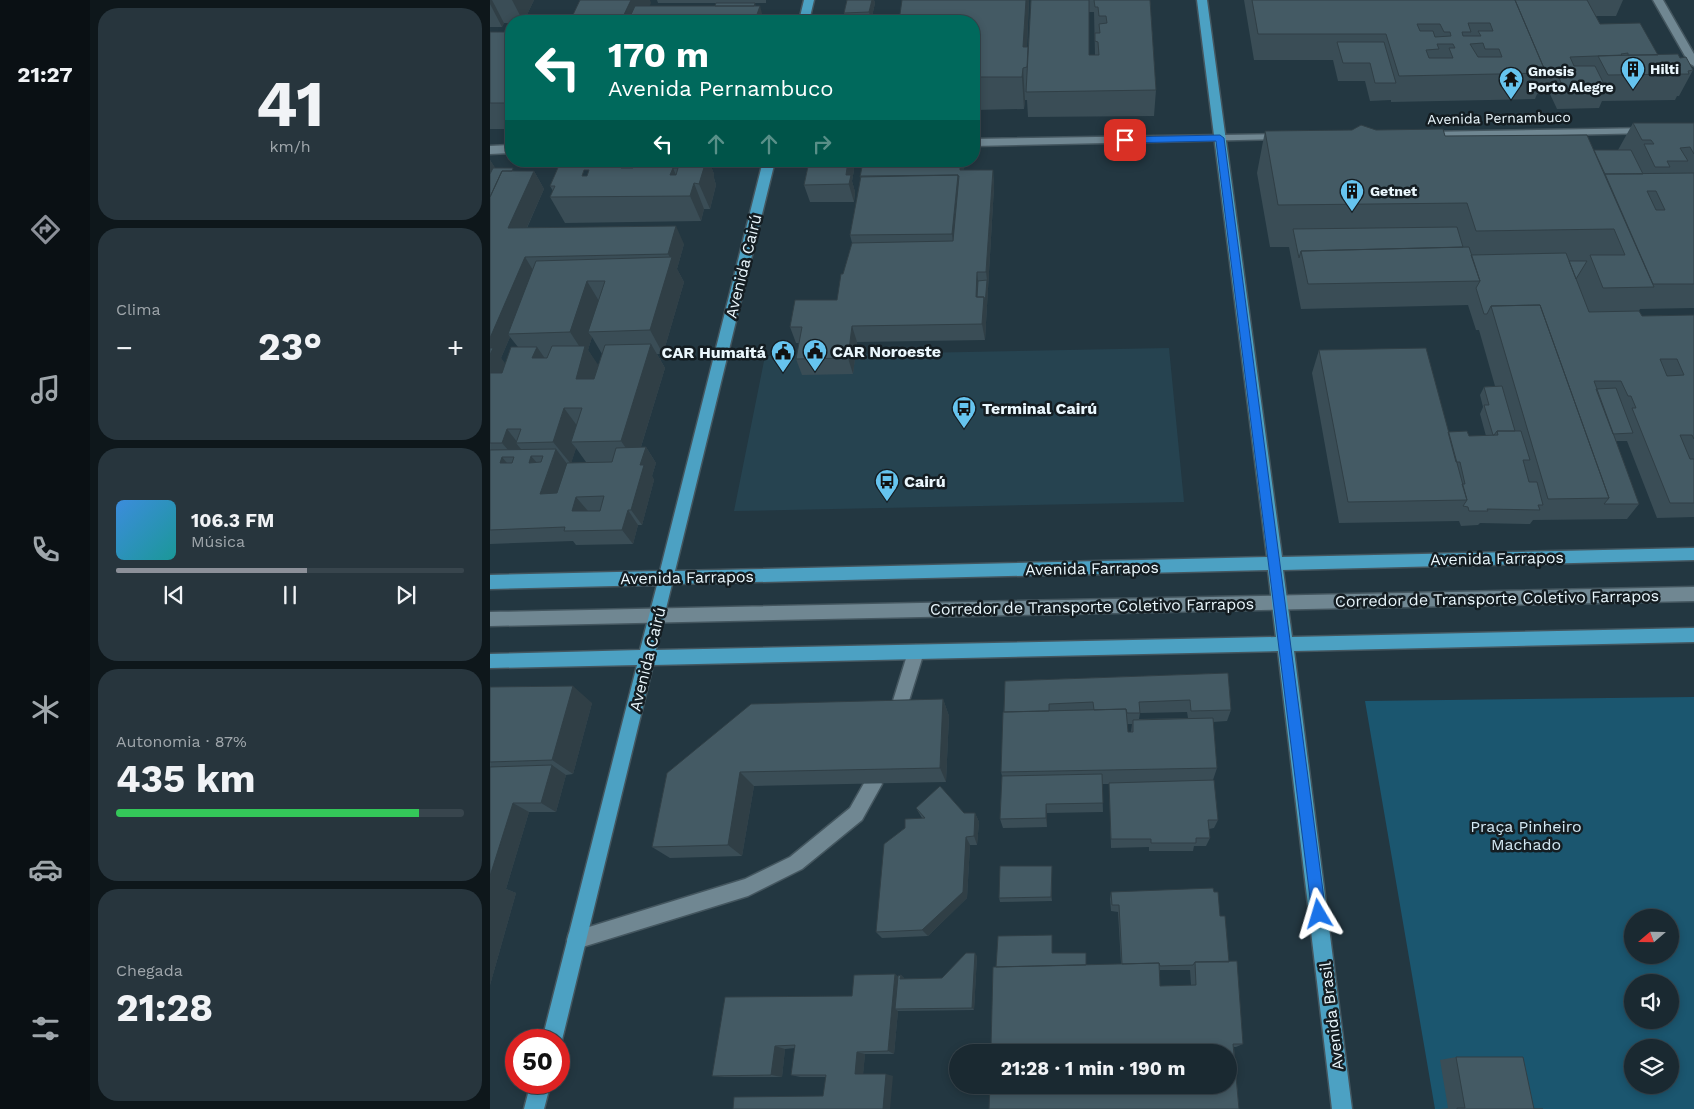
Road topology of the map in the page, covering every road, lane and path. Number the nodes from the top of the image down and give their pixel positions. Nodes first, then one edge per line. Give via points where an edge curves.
1 (809, 0) edge
2 (1202, 0) edge
3 (1658, 0) edge
4 (805, 15) edge
5 (1694, 63) edge
6 (1664, 130) edge
7 (1416, 135) edge
8 (1298, 137) edge
9 (1220, 138) junction
10 (980, 142) edge
11 (490, 150) edge
12 (505, 150) edge
13 (768, 167) edge
14 (1694, 554) edge
15 (1274, 563) junction
16 (666, 577) junction
17 (490, 582) edge
18 (1694, 594) edge
19 (1280, 602) junction
20 (657, 616) junction
21 (490, 619) edge
22 (1694, 635) edge
23 (1285, 642) junction
24 (916, 652) junction
25 (648, 657) junction
26 (490, 660) edge
27 (896, 717) edge
28 (873, 784) edge
29 (576, 940) junction
30 (555, 1029) edge
31 (538, 1094) edge
32 (534, 1109) edge
33 (1342, 1109) edge

1 - 4 main road
2 - 9 main road, Avenida Brasil
3 - 5 street
6 - 7 street, Avenida Pernambuco
8 - 9 street
9 - 10 street
9 - 15 main road, Avenida Brasil
11 - 12 street
13 - 16 main road, Avenida Cairú
14 - 15 main road, Avenida Farrapos
15 - 16 main road, Avenida Farrapos
15 - 19 main road, Avenida Brasil
16 - 17 main road, Avenida Farrapos
16 - 20 main road, Avenida Cairú
18 - 19 street, Corredor de Transporte Coletivo Farrapos
19 - 20 street, Corredor de Transporte Coletivo Farrapos
19 - 23 main road, Avenida Brasil
20 - 21 street, Corredor de Transporte Coletivo Farrapos
20 - 25 main road, Avenida Cairú
22 - 23 main road
23 - 24 main road
23 - 33 main road, Avenida Brasil
24 - 25 main road
24 - 27 street
25 - 26 main road
25 - 29 main road, Avenida Cairú
28 - 29 street via 856,814 796,863 748,887
29 - 30 main road, Avenida Cairú
31 - 32 main road

